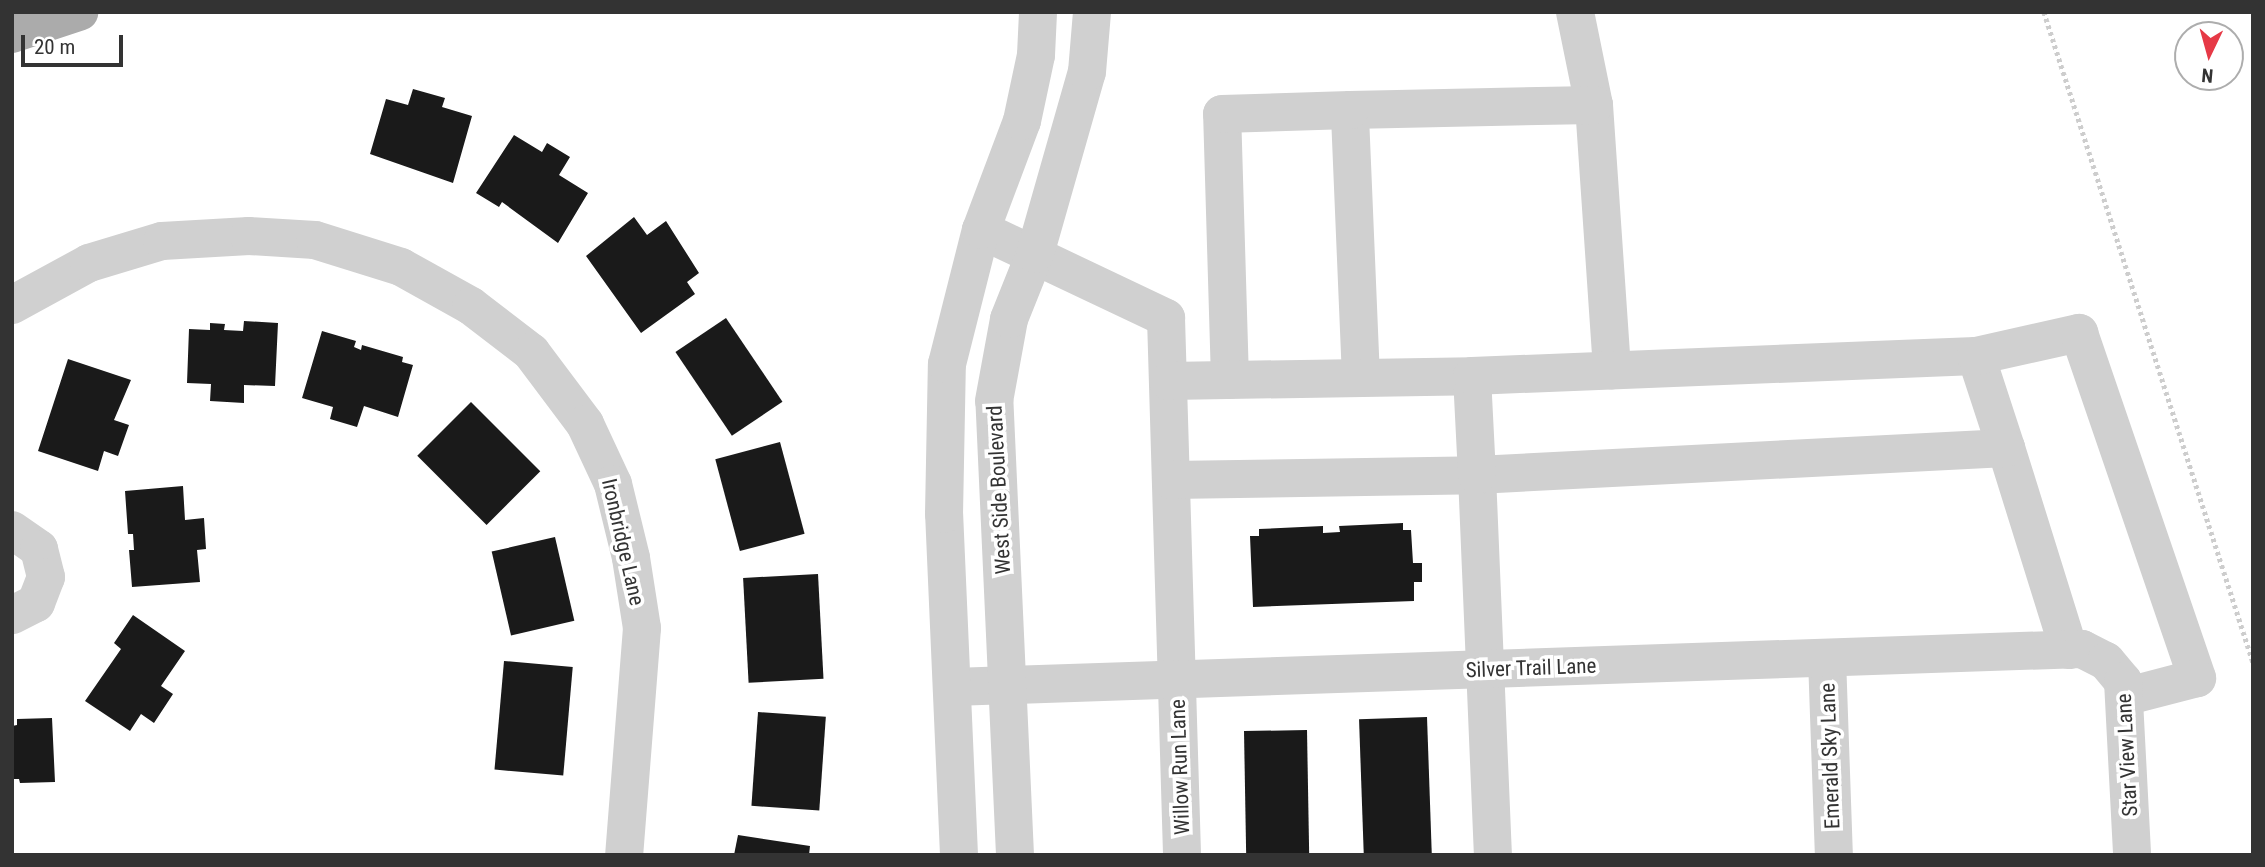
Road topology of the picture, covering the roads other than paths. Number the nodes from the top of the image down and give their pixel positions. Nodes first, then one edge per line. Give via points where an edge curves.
1 (79, 12) edge
2 (1038, 12) edge
3 (1092, 12) edge
4 (1575, 12) edge
5 (12, 34) edge
6 (1594, 105) junction
7 (1350, 110) junction
8 (981, 230) junction
9 (1035, 254) junction
10 (12, 305) edge
11 (1976, 356) junction
12 (1612, 370) junction
13 (1472, 376) junction
14 (1361, 378) junction
15 (1230, 380) junction
16 (1168, 381) junction
17 (2006, 448) junction
18 (1477, 475) junction
19 (1171, 480) junction
20 (12, 530) edge
21 (12, 615) edge
22 (2069, 650) junction
23 (1827, 658) junction
24 (2106, 661) joint
25 (1484, 669) junction
26 (1177, 679) junction
27 (1008, 685) junction
28 (953, 687) junction
29 (2124, 697) junction
30 (624, 855) edge
31 (959, 855) edge
32 (1015, 855) edge
33 (1182, 855) edge
34 (1493, 855) edge
35 (1834, 855) edge
36 (2132, 855) edge

1 - 5 main road
2 - 8 street via 1036,55 1021,121
3 - 9 street, West Side Boulevard via 1087,72
4 - 6 street
6 - 7 street
6 - 12 street
7 - 14 street
7 - 15 street via 1222,114
8 - 9 street
8 - 28 street via 947,364 944,514
9 - 16 street, Willow Run Lane via 1166,318
9 - 27 street, West Side Boulevard via 1009,319 994,401
10 - 30 street, Ironbridge Lane via 89,263 162,241 249,236 315,240 401,267 471,306 531,352 584,424 613,484 631,558 642,628
11 - 12 street
11 - 17 street
11 - 29 street via 2079,333 2197,678
12 - 13 street
13 - 14 street
13 - 18 street
14 - 15 street
15 - 16 street
16 - 19 street, Willow Run Lane
17 - 18 street
17 - 22 street
18 - 19 street
18 - 25 street
19 - 26 street, Willow Run Lane
20 - 21 street via 39,549 46,577 36,603
22 - 23 street, Silver Trail Lane
22 - 24 street, Silver Trail Lane via 2082,649
23 - 25 street, Silver Trail Lane
23 - 35 street, Emerald Sky Lane
24 - 29 street, Star View Lane via 2123,681
25 - 26 street, Silver Trail Lane
25 - 34 street
26 - 27 street, Silver Trail Lane
26 - 33 street, Willow Run Lane
27 - 28 street, Silver Trail Lane
27 - 32 street, West Side Boulevard
28 - 31 street
29 - 36 street, Star View Lane

